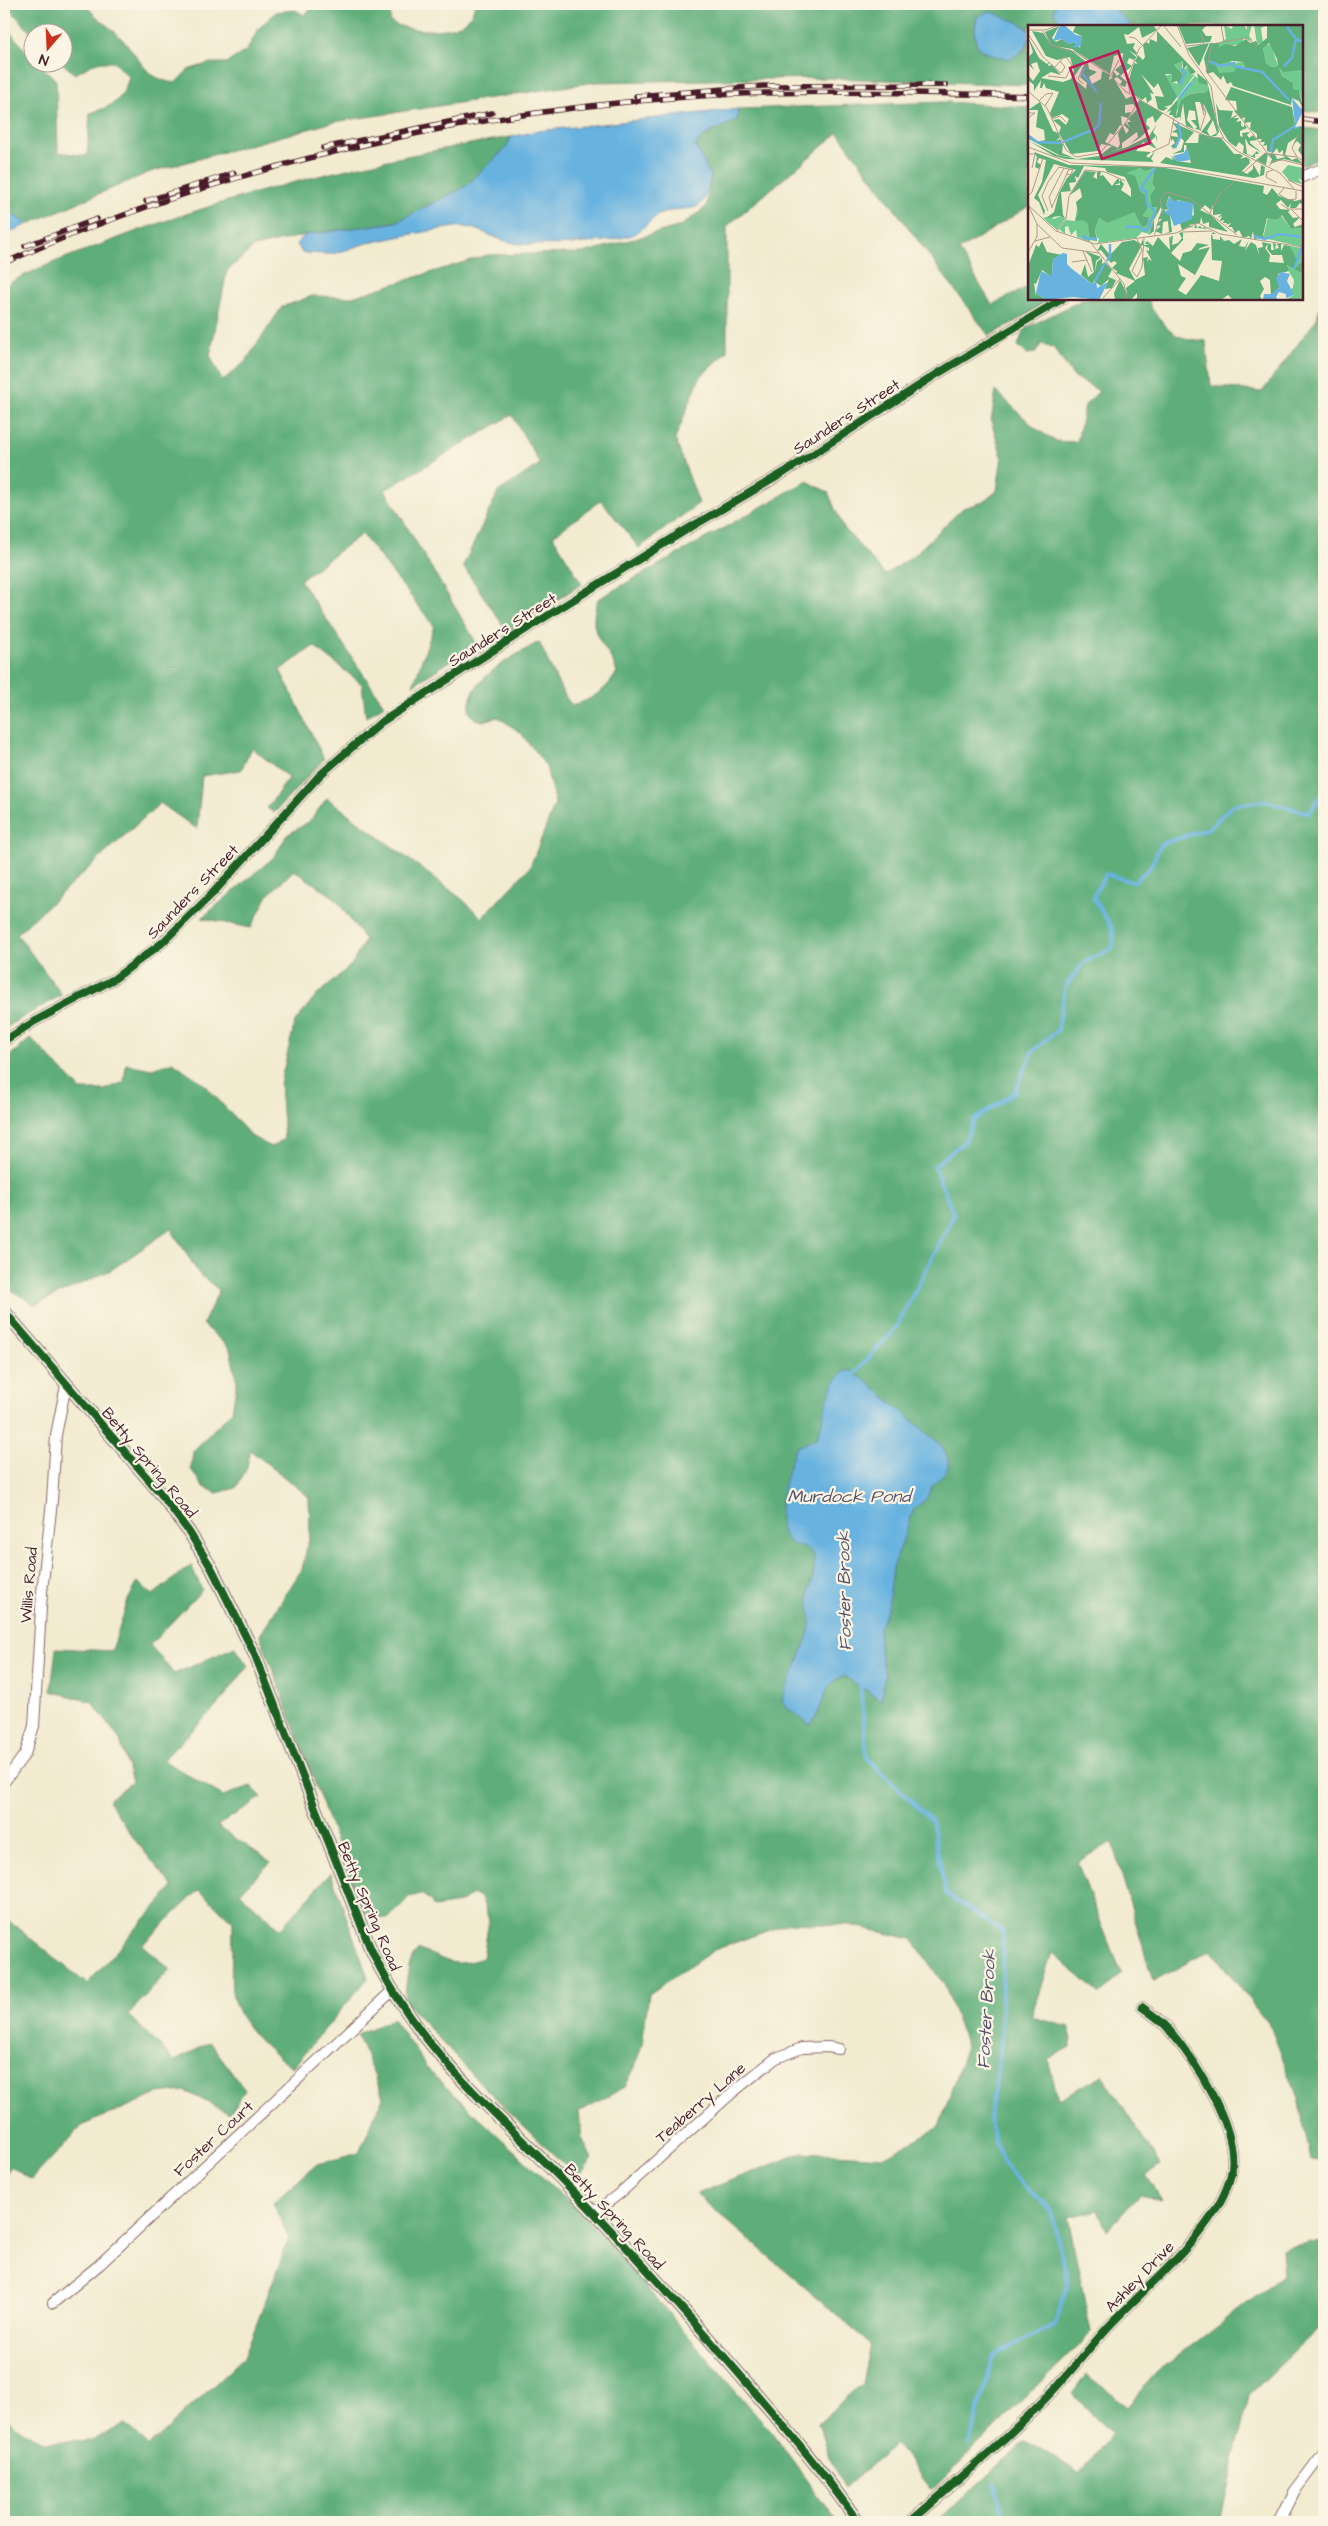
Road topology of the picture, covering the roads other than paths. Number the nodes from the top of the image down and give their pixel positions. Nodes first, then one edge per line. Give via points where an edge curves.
1 (1324, 168) edge
2 (1303, 177) edge
3 (1060, 300) edge
4 (4, 1041) edge
5 (4, 1311) edge
6 (66, 1385) junction
7 (4, 1782) edge
8 (392, 1991) junction
9 (1142, 2007) dead end
10 (839, 2049) dead end
11 (594, 2213) junction
12 (53, 2303) dead end
13 (1324, 2452) edge
14 (858, 2522) edge
15 (910, 2522) edge
16 (1279, 2522) edge

1 - 2 street
3 - 4 street, Saunders Street via 539,621 380,723 320,775 212,894 162,943 114,980
5 - 6 street, Betty Spring Road
6 - 7 street, Willis Road via 56,1435 34,1726 25,1754
6 - 8 street, Betty Spring Road via 177,1514 223,1589 255,1655 362,1929
8 - 11 street, Betty Spring Road via 445,2063
8 - 12 street, Foster Court via 106,2259
9 - 15 street, Ashley Drive via 1164,2024 1186,2052 1215,2100 1232,2158 1228,2188 1200,2231 1046,2398 992,2451
10 - 11 street, Teaberry Lane via 802,2048 776,2058
11 - 14 street, Betty Spring Road via 661,2284 768,2408
13 - 16 street via 1294,2492

